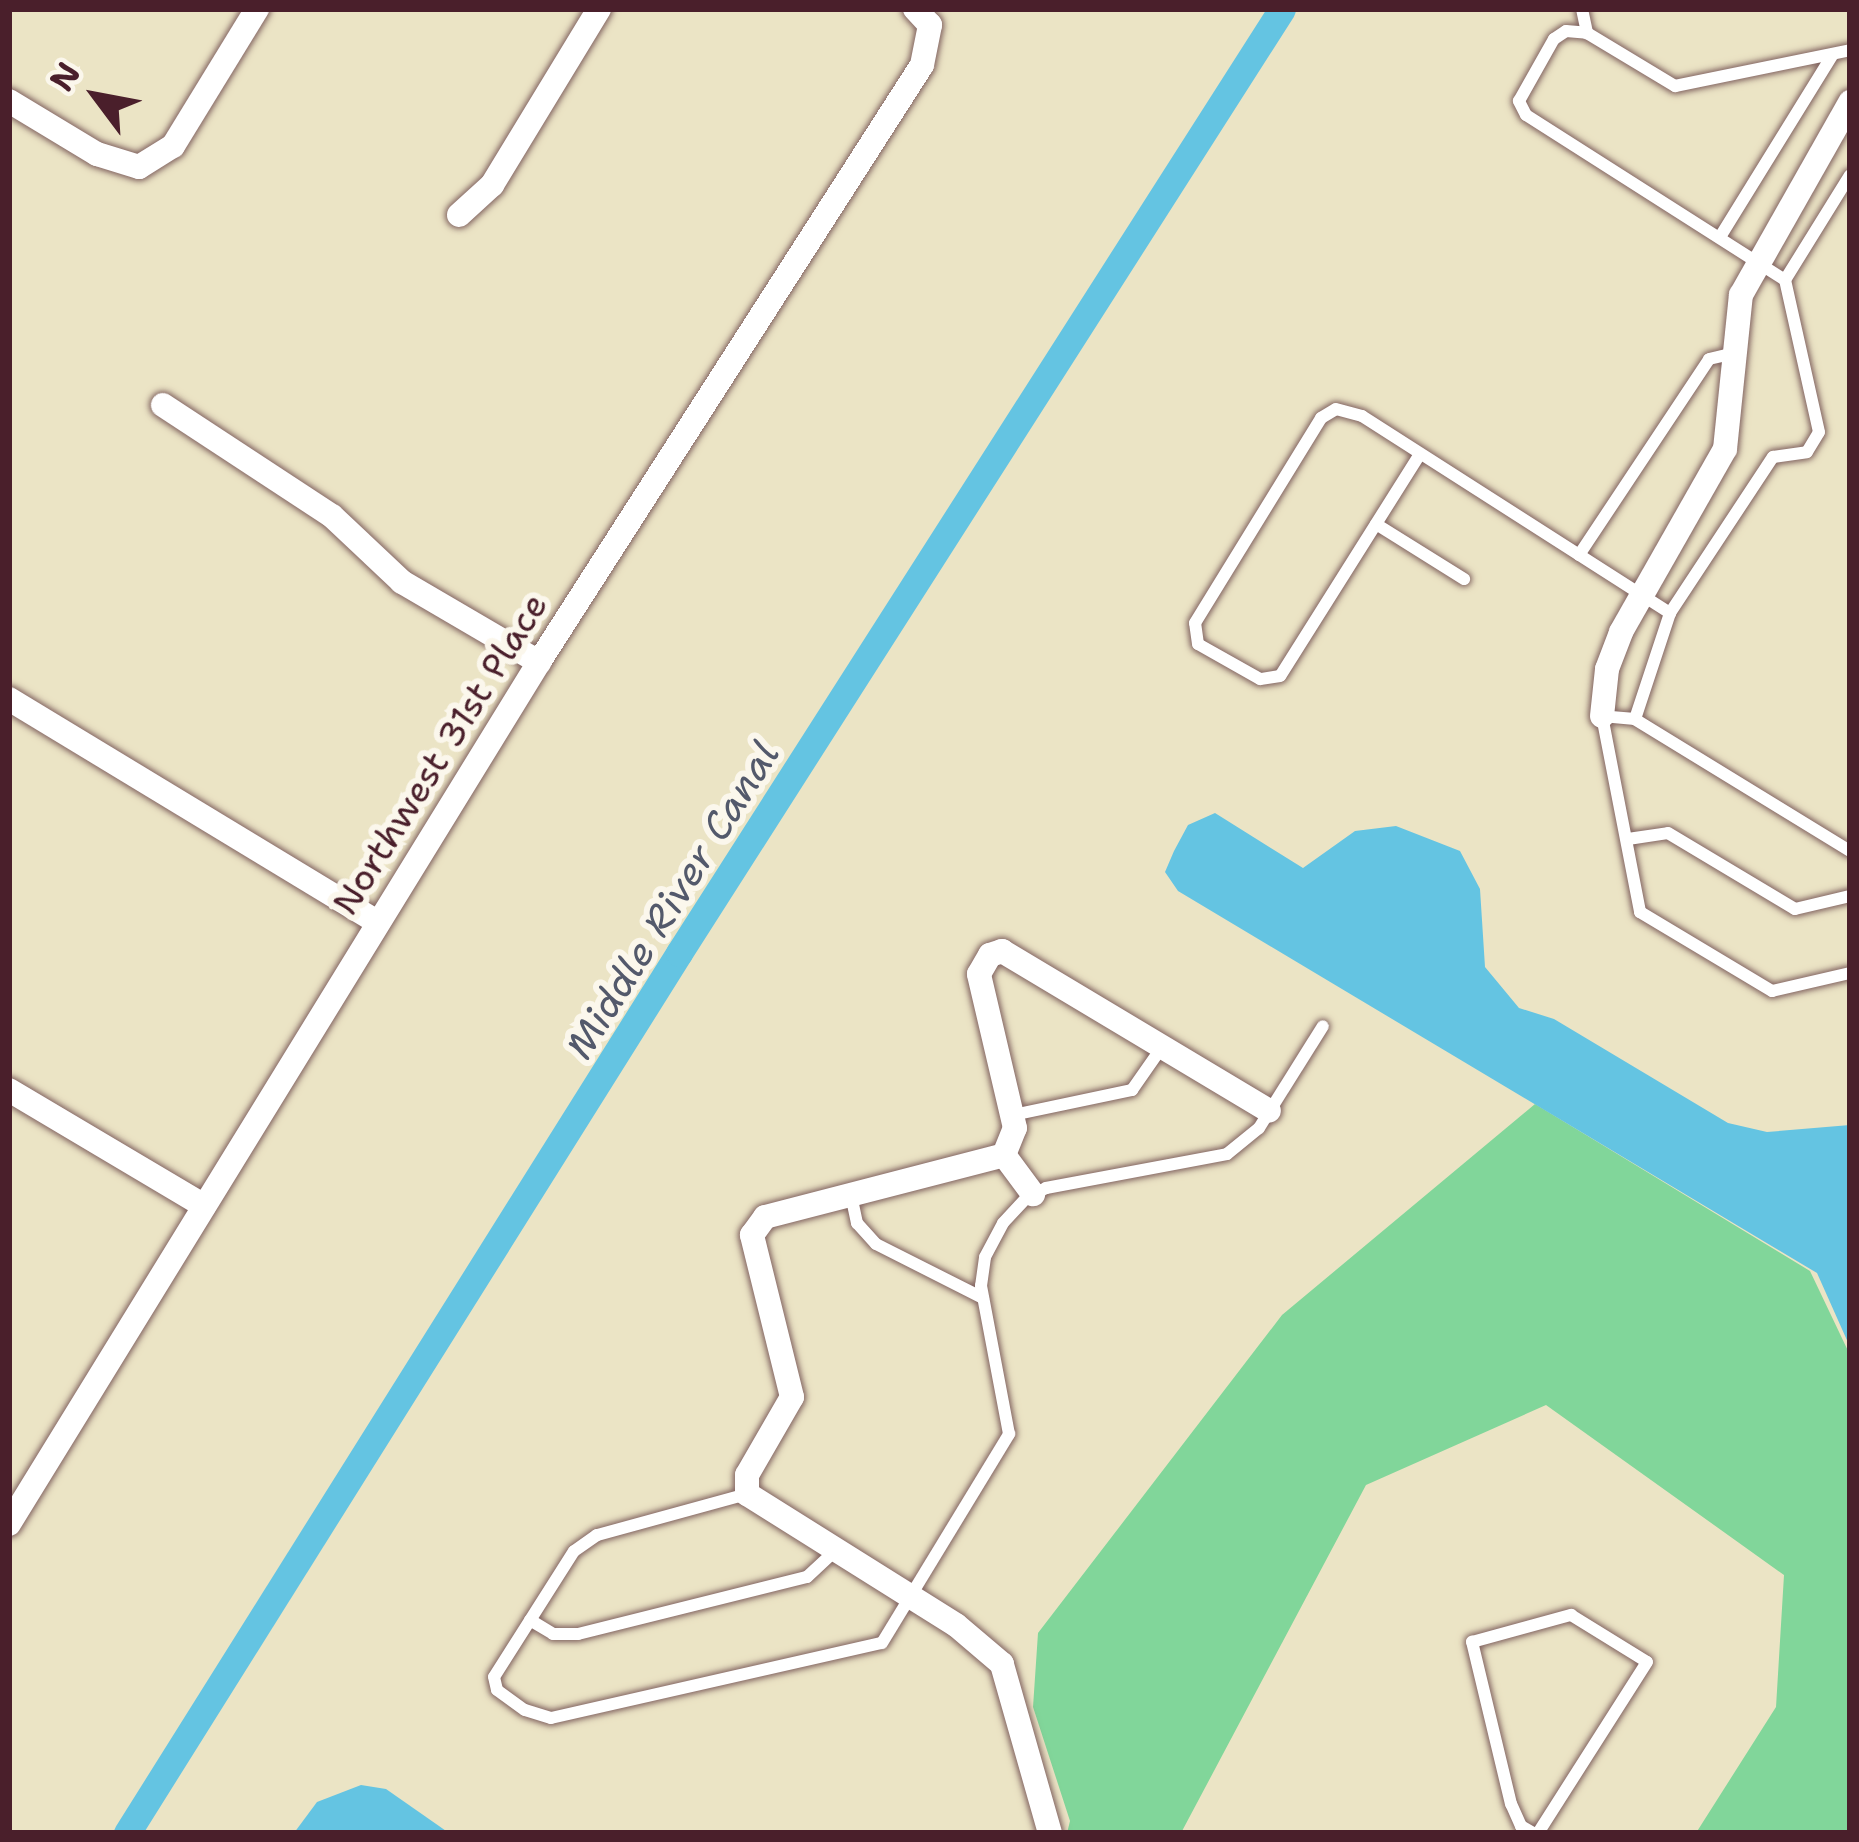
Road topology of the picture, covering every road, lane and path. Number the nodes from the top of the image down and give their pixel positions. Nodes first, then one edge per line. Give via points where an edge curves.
1 (257, 9) edge
2 (599, 9) edge
3 (1582, 9) edge
4 (922, 17) edge
5 (1587, 33) junction
6 (1850, 50) edge
7 (1833, 53) junction
8 (9, 101) edge
9 (1850, 102) edge
10 (1850, 175) edge
11 (459, 215) dead end
12 (1720, 237) junction
13 (1757, 260) junction
14 (1785, 280) junction
15 (1735, 353) junction
16 (163, 405) dead end
17 (1420, 454) junction
18 (1376, 524) junction
19 (1579, 555) junction
20 (1464, 579) dead end
21 (1644, 595) junction
22 (1670, 614) junction
23 (539, 662) junction
24 (9, 699) edge
25 (1602, 716) junction
26 (1635, 719) junction
27 (1628, 838) junction
28 (1850, 851) edge
29 (1850, 896) edge
30 (377, 922) junction
31 (1850, 974) edge
32 (1323, 1026) dead end
33 (1162, 1047) junction
34 (9, 1090) edge
35 (1269, 1111) junction
36 (1011, 1115) junction
37 (1004, 1156) junction
38 (1033, 1194) junction
39 (851, 1195) junction
40 (204, 1207) junction
41 (983, 1298) junction
42 (747, 1494) junction
43 (9, 1524) edge
44 (835, 1550) junction
45 (910, 1600) junction
46 (530, 1620) junction
47 (1050, 1833) edge
48 (1535, 1833) edge

1 - 8 street via 173,146 140,166 97,154
2 - 11 street via 492,185
3 - 5 lane
4 - 23 street, Northwest 31st Place via 922,65
5 - 7 lane via 1675,86
5 - 12 lane via 1554,39 1520,101 1526,115
6 - 7 lane
7 - 12 lane
9 - 13 street
10 - 14 lane
12 - 13 lane
13 - 14 lane
13 - 15 street via 1741,295
14 - 22 lane via 1819,433 1807,452 1773,457
15 - 19 lane via 1708,359
15 - 21 street via 1725,449
16 - 23 street via 332,516 402,582
17 - 18 lane
17 - 18 lane via 1362,416 1336,409 1321,418 1195,622 1198,644 1261,679 1280,676
17 - 19 lane
18 - 20 lane
19 - 21 lane
21 - 22 lane
21 - 25 street via 1607,669
22 - 26 lane
23 - 30 street, Northwest 31st Place
24 - 30 street
25 - 26 lane
25 - 27 lane
26 - 28 lane
27 - 29 lane via 1669,833 1795,909
27 - 31 lane via 1640,911 1772,992
30 - 40 street, Northwest 31st Place
32 - 35 lane
33 - 35 street
33 - 36 lane via 1132,1090
33 - 36 street via 1002,951 990,955 979,974
34 - 40 street
35 - 38 lane via 1227,1154
36 - 37 street via 1015,1128
37 - 38 street
37 - 39 street
38 - 41 lane via 1003,1223 985,1257
39 - 41 lane via 857,1223 876,1244
39 - 42 street via 765,1217 752,1235 792,1397 747,1475
40 - 43 street, Northwest 31st Place
41 - 45 lane via 1009,1434
42 - 44 street
42 - 46 lane via 597,1535 574,1551
44 - 45 street
44 - 46 lane via 807,1576 578,1634 553,1634
45 - 46 lane via 882,1643 551,1718 497,1690 494,1677
45 - 47 street via 1002,1664
48 - 48 lane via 1647,1662 1571,1615 1472,1642 1511,1804 1521,1826

